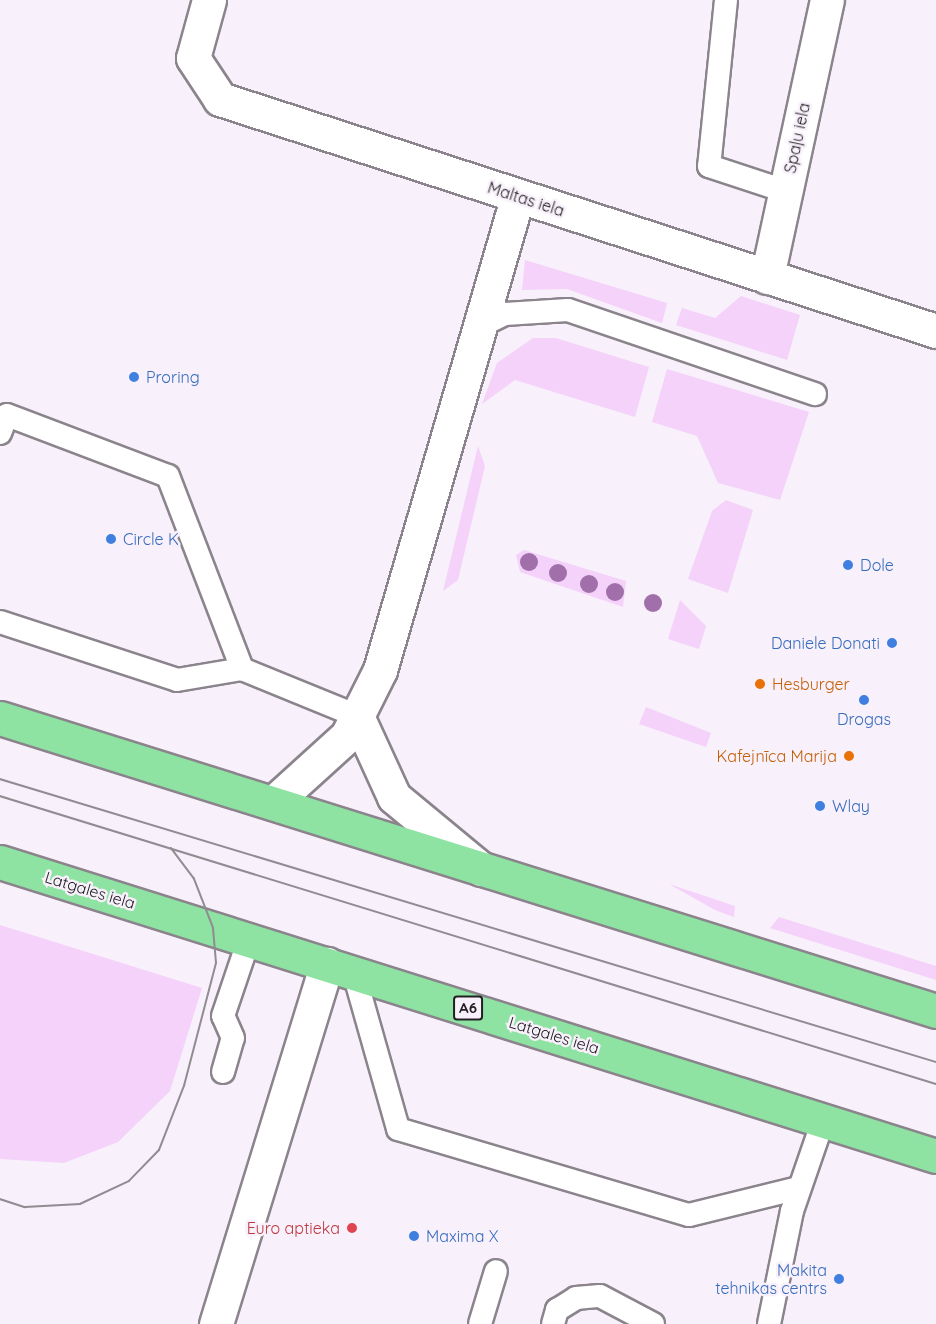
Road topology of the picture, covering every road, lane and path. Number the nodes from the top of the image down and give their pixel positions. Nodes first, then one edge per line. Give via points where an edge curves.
1 (209, 0) edge
2 (726, 0) edge
3 (827, 0) edge
4 (785, 191) junction
5 (518, 196) junction
6 (767, 277) junction
7 (478, 327) junction
8 (936, 331) edge
9 (815, 394) dead end
10 (0, 433) edge
11 (0, 622) edge
12 (242, 669) junction
13 (357, 716) junction
14 (0, 718) edge
15 (273, 803) junction
16 (0, 862) edge
17 (483, 870) junction
18 (249, 939) junction
19 (340, 968) junction
20 (936, 1011) edge
21 (224, 1072) dead end
22 (823, 1121) junction
23 (936, 1156) edge
24 (799, 1188) junction
25 (496, 1271) dead end
26 (216, 1324) edge
27 (480, 1324) edge
28 (553, 1324) edge
29 (653, 1324) edge
30 (769, 1324) edge

1 - 5 street, Maltas iela via 193,58 220,99
2 - 4 lane via 709,166
3 - 4 street, Spaļu iela
4 - 6 street, Spaļu iela
5 - 6 street, Maltas iela
5 - 7 street
6 - 8 street, Maltas iela
7 - 9 lane via 505,314 568,310
7 - 13 street via 380,670
10 - 12 lane via 7,415 168,476
11 - 12 lane via 177,680
12 - 13 lane
13 - 15 street via 328,756
13 - 17 street via 394,797
14 - 15 highway
15 - 17 highway
16 - 18 highway, Latgales iela / A6
17 - 20 highway
18 - 19 highway, Latgales iela / A6
18 - 21 lane via 223,1016 233,1038
19 - 22 highway, Latgales iela / A6
19 - 24 lane via 398,1129 689,1215
19 - 26 street
22 - 23 highway, Latgales iela / A6
22 - 24 lane
24 - 30 lane
25 - 27 lane
28 - 29 lane via 557,1310 576,1298 600,1296

